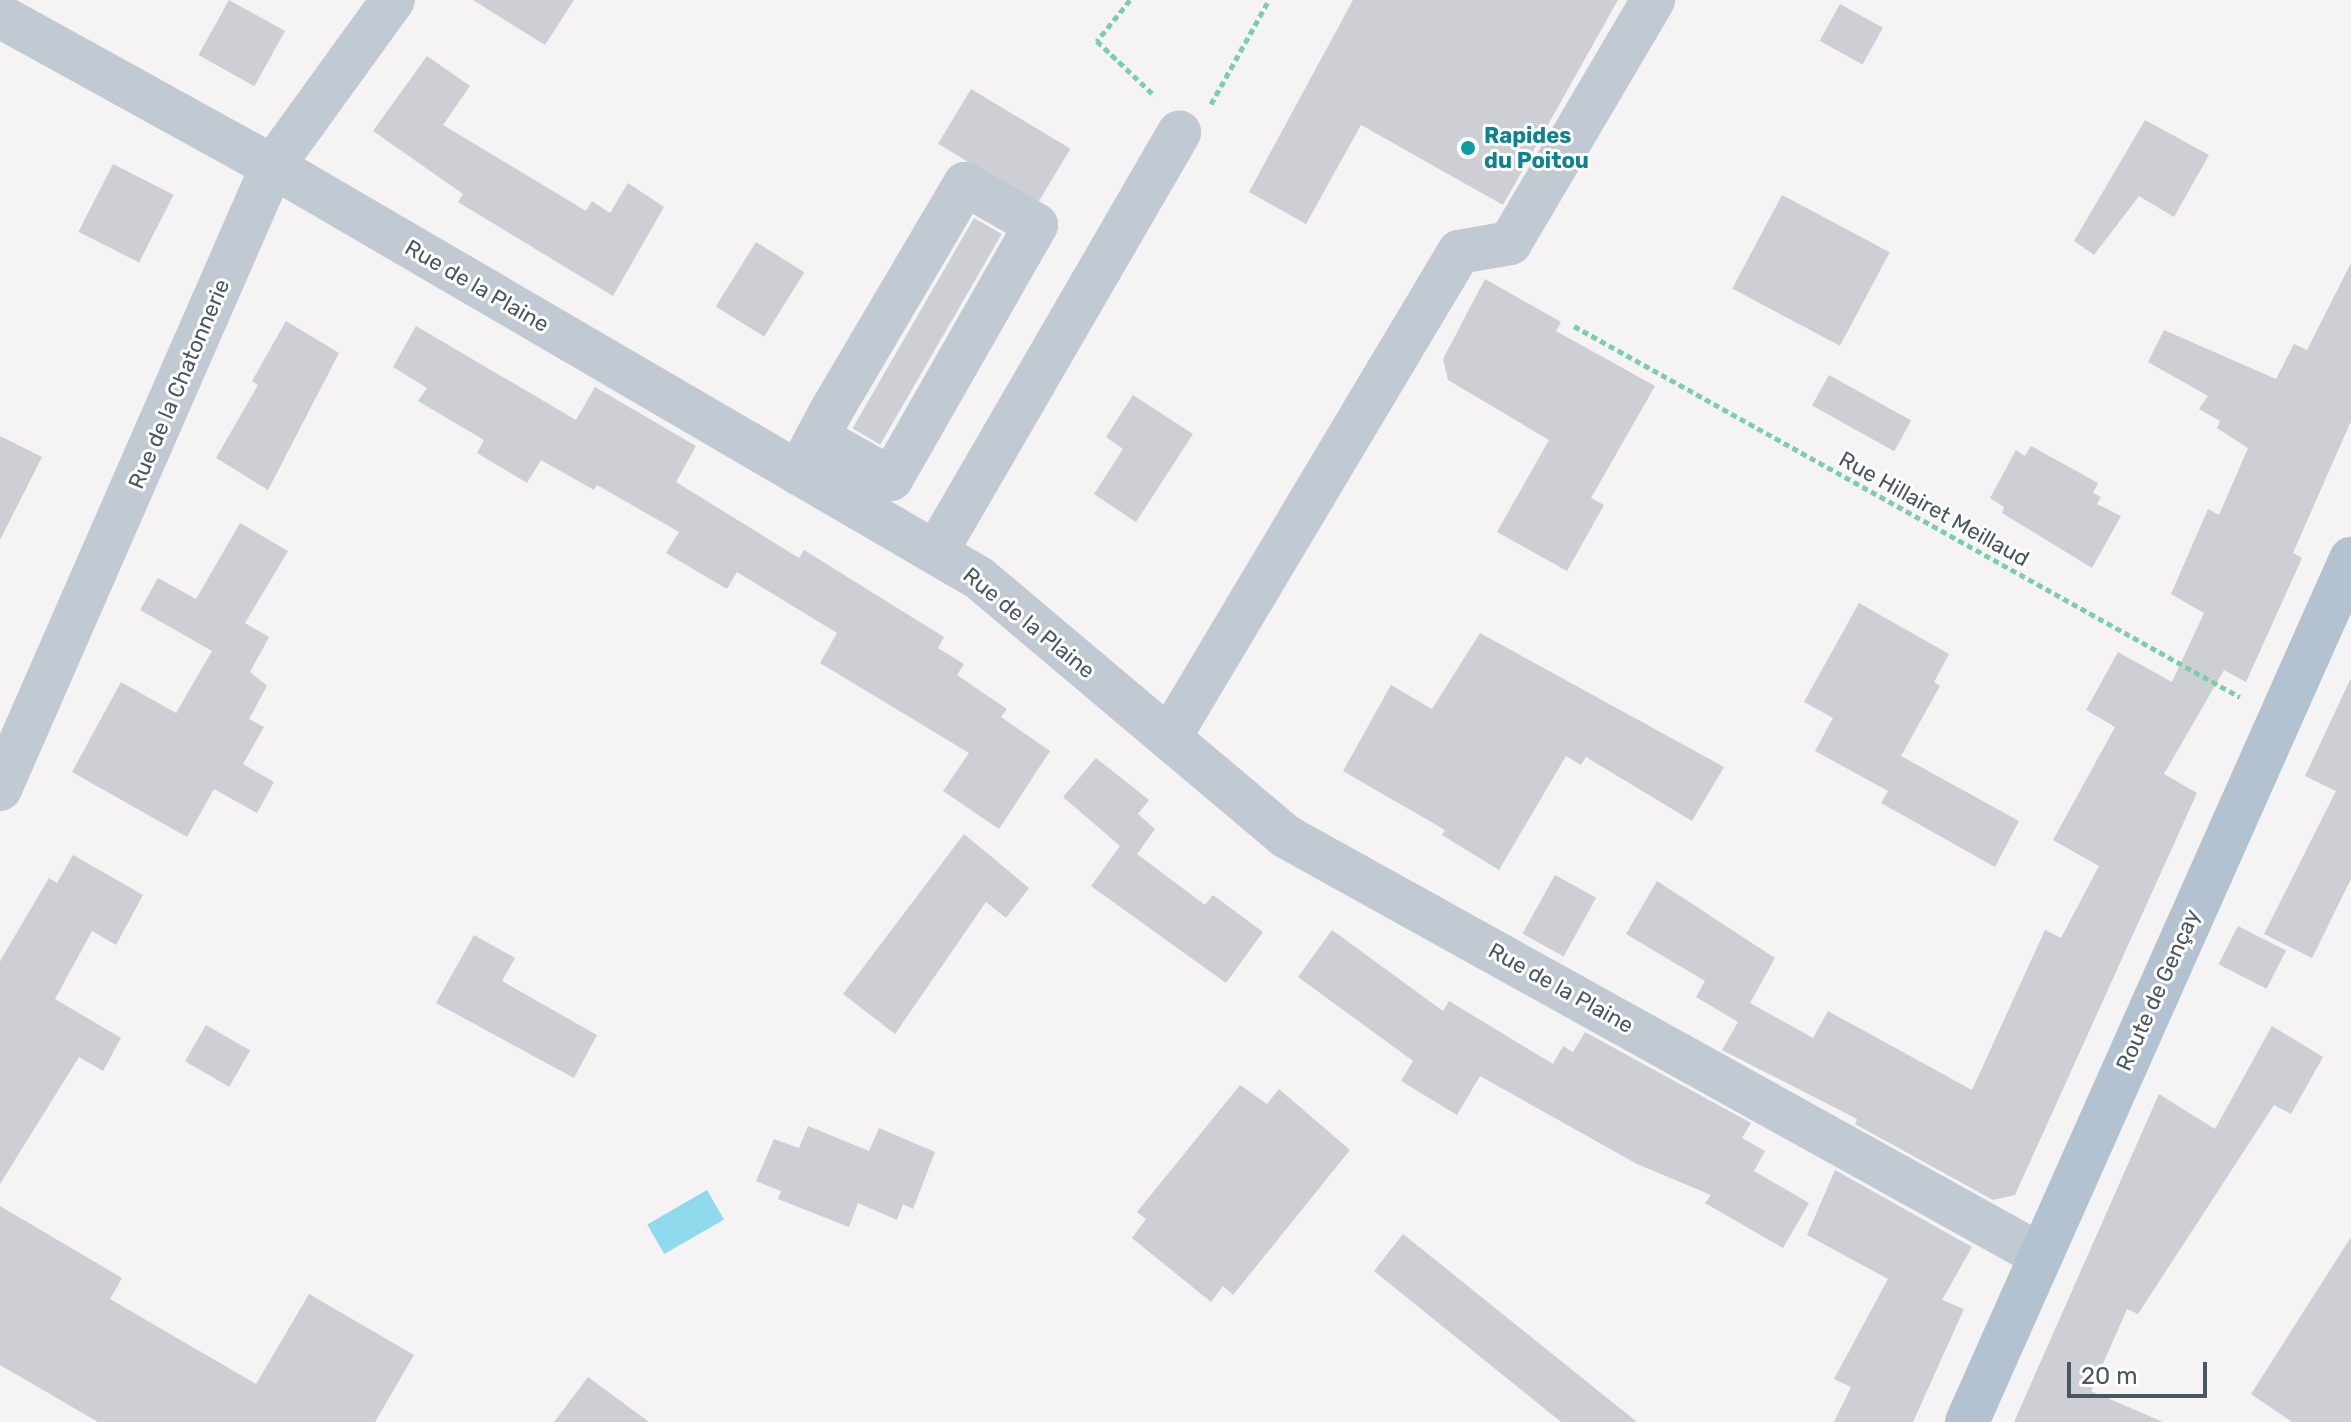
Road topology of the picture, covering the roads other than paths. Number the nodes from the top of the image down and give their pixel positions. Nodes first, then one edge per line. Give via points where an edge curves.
1 (393, 0) edge
2 (1653, 0) edge
3 (0, 16) edge
4 (1179, 132) road end
5 (272, 167) junction
6 (808, 455) junction
7 (936, 552) junction
8 (2351, 559) edge
9 (1169, 738) junction
10 (0, 789) edge
11 (2040, 1255) junction
12 (1967, 1422) edge

1 - 5 street, Rue de la Chatonnerie
2 - 9 street via 1510,243 1459,252
3 - 5 street, Rue de la Plaine
4 - 7 street
5 - 6 street, Rue de la Plaine
5 - 10 street, Rue de la Chatonnerie
6 - 6 street via 965,184 1036,225 891,479
6 - 7 street, Rue de la Plaine
7 - 9 street, Rue de la Plaine via 979,578
8 - 11 main road, Route de Gençay
9 - 11 street, Rue de la Plaine via 1285,836
11 - 12 main road, Route de Gençay

